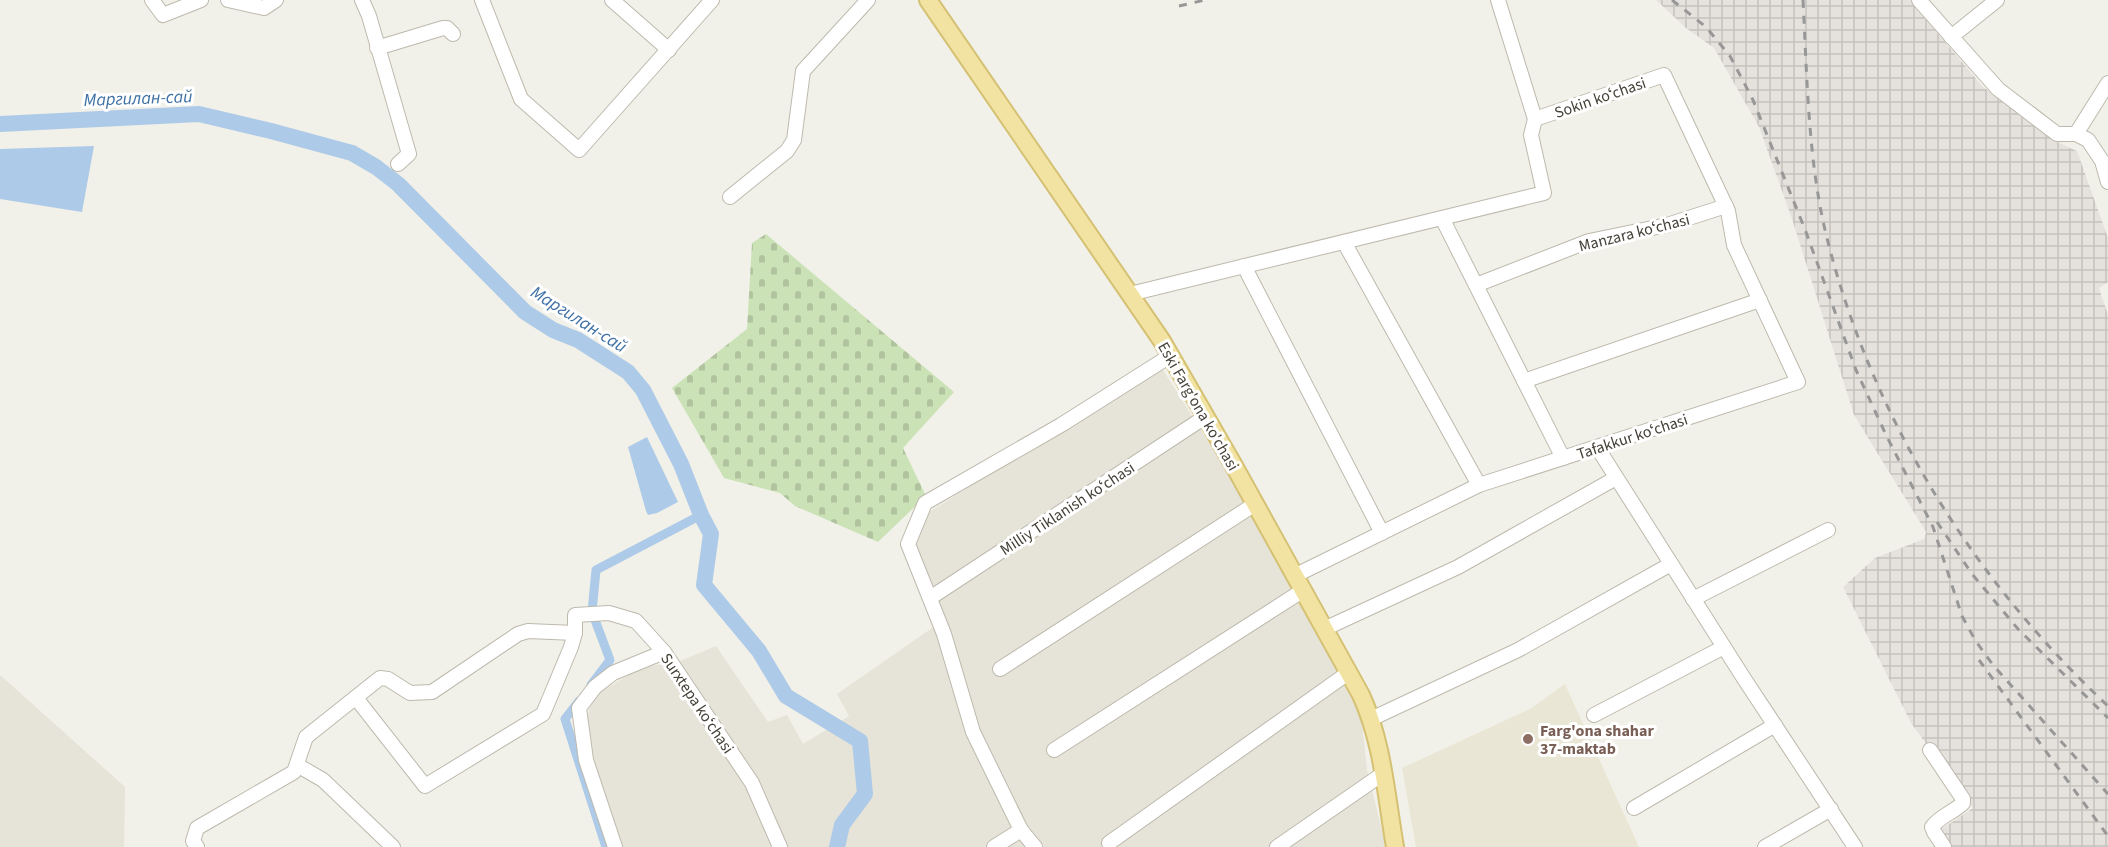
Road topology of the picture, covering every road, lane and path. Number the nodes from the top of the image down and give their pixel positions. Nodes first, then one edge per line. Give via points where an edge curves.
1 (152, 0) edge
2 (201, 0) edge
3 (228, 0) edge
4 (276, 0) edge
5 (362, 0) edge
6 (482, 0) edge
7 (612, 0) edge
8 (712, 0) edge
9 (868, 0) edge
10 (928, 0) edge
11 (1498, 0) edge
12 (1919, 0) edge
13 (1997, 0) edge
14 (453, 34) dead end
15 (1951, 37) junction
16 (377, 48) junction
17 (669, 50) junction
18 (2108, 83) edge
19 (1535, 119) junction
20 (2076, 134) junction
21 (398, 164) dead end
22 (2108, 182) edge
23 (730, 197) dead end
24 (1726, 206) junction
25 (1442, 218) junction
26 (1344, 242) junction
27 (1244, 266) junction
28 (1476, 285) junction
29 (1130, 294) junction
30 (1760, 300) junction
31 (1170, 356) junction
32 (1524, 381) junction
33 (1205, 417) junction
34 (1597, 447) junction
35 (1563, 458) junction
36 (1616, 477) junction
37 (1479, 485) junction
38 (1255, 504) junction
39 (1828, 530) dead end
40 (1382, 532) junction
41 (1671, 564) junction
42 (1294, 576) junction
43 (1302, 591) junction
44 (930, 598) junction
45 (1693, 599) junction
46 (1324, 629) junction
47 (575, 633) junction
48 (1724, 647) junction
49 (664, 652) junction
50 (1000, 669) dead end
51 (1348, 673) junction
52 (356, 698) junction
53 (1594, 715) dead end
54 (1371, 719) junction
55 (1775, 725) junction
56 (1054, 750) dead end
57 (1930, 750) dead end
58 (297, 765) junction
59 (1384, 773) junction
60 (1634, 808) dead end
61 (1831, 809) junction
62 (1021, 830) junction
63 (1109, 843) dead end
64 (197, 847) edge
65 (393, 847) edge
66 (615, 847) edge
67 (780, 847) edge
68 (994, 847) edge
69 (1035, 847) edge
70 (1277, 847) edge
71 (1395, 847) edge
72 (1765, 847) edge
73 (1855, 847) edge
74 (1944, 847) edge

1 - 2 street via 163,15
3 - 4 street via 264,8
5 - 16 street
6 - 17 street via 521,99 579,150
7 - 17 street
8 - 17 street
9 - 23 street via 803,71 794,140 787,151
10 - 29 main road, Eski Farg'ona ko'chasi
11 - 19 street
12 - 15 street
13 - 15 street
14 - 16 street via 443,28
15 - 20 street via 1998,89 2057,134
16 - 21 street via 409,154
18 - 20 street
19 - 24 street, Sokin koʻchasi via 1664,75
19 - 25 street, Sokin koʻchasi via 1531,135 1544,193
20 - 22 street via 2088,140 2102,161
24 - 28 street, Manzara koʻchasi via 1667,225 1589,241
24 - 30 street, Tafakkur koʻchasi via 1734,245
25 - 26 street, Sokin koʻchasi
25 - 28 street
26 - 27 street, Sokin koʻchasi
26 - 37 street
27 - 29 street, Sokin koʻchasi
27 - 40 street
28 - 32 street
29 - 31 main road, Eski Farg'ona ko'chasi
30 - 32 street
30 - 34 street, Tafakkur koʻchasi via 1798,382
31 - 33 main road, Eski Farg'ona ko'chasi
31 - 44 street via 925,504 908,544
32 - 35 street
33 - 38 main road, Eski Farg'ona ko'chasi
33 - 44 street, Milliy Tiklanish koʻchasi
34 - 35 street, Tafakkur koʻchasi
34 - 36 street
35 - 37 street, Tafakkur koʻchasi
36 - 41 street
36 - 46 street via 1458,567
37 - 40 street, Tafakkur koʻchasi
38 - 42 main road, Eski Farg'ona ko'chasi
38 - 50 street
39 - 45 street
40 - 42 street, Tafakkur koʻchasi
41 - 45 street
41 - 54 street via 1518,650
42 - 43 main road, Eski Farg'ona ko'chasi
43 - 46 main road, Eski Farg'ona ko'chasi
43 - 56 street
44 - 62 street via 973,732
45 - 48 street
46 - 51 main road, Eski Farg'ona ko'chasi
47 - 49 street, Surxtepa koʻchasi via 581,614 604,612 636,621
47 - 52 street via 518,634 432,692 410,693 380,678
47 - 52 street via 543,714 425,786
48 - 53 street
48 - 55 street
49 - 66 street via 613,673 595,687 579,708 586,760
49 - 67 street, Surxtepa koʻchasi via 752,783
51 - 54 main road, Eski Farg'ona ko'chasi
51 - 63 street
52 - 58 street via 306,737
54 - 59 main road, Eski Farg'ona ko'chasi
55 - 60 street
55 - 61 street
57 - 74 street via 1964,803 1932,827
58 - 64 street via 294,772 197,828 193,841
58 - 65 street via 323,780
59 - 70 street
59 - 71 main road, Eski Farg'ona ko'chasi
61 - 72 street
61 - 73 street
62 - 68 street
62 - 69 street

